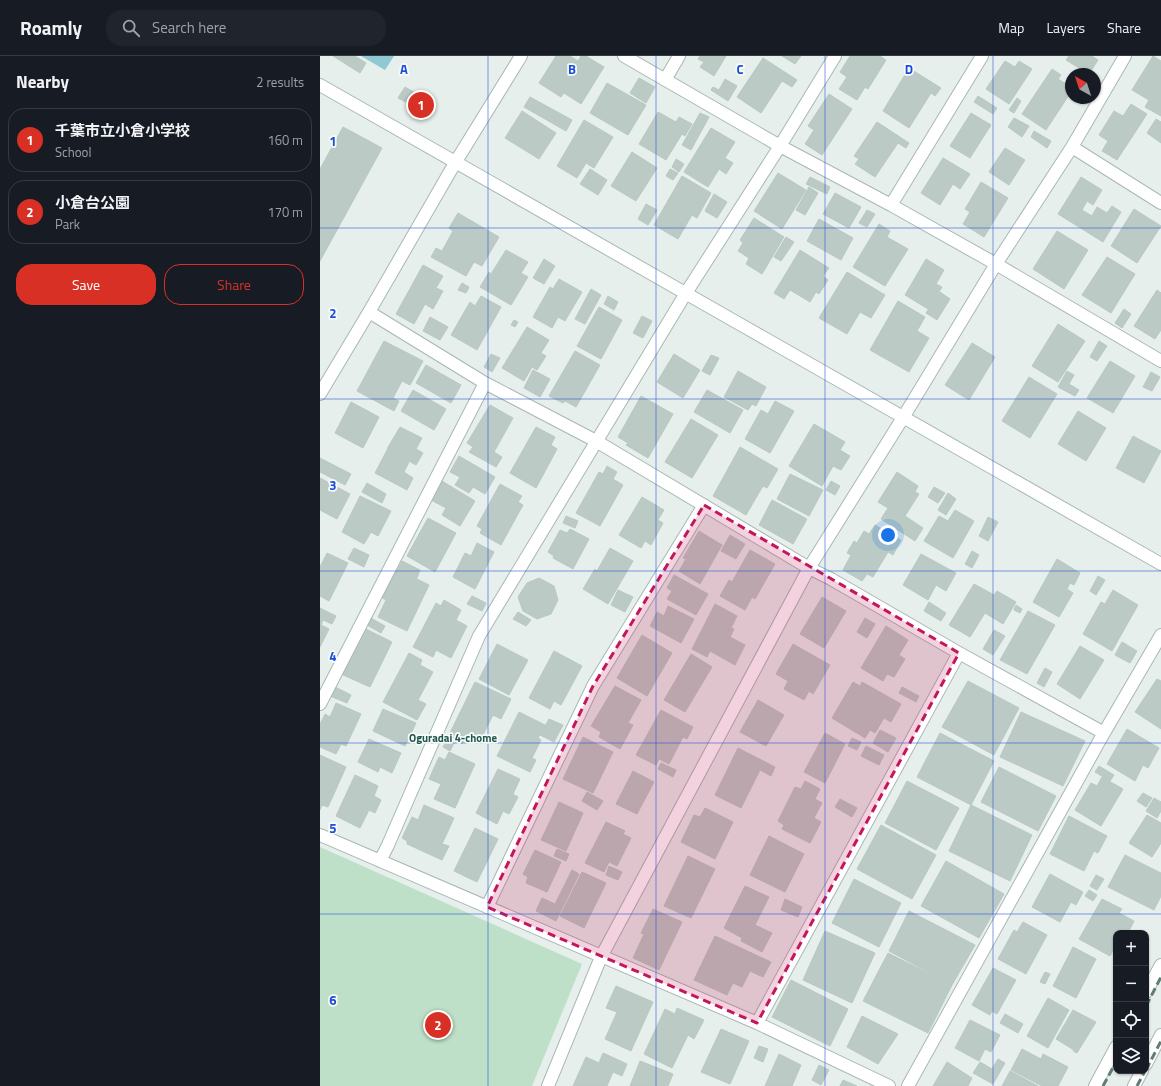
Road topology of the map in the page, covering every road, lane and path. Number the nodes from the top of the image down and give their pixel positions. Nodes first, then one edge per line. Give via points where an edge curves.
1 (521, 56) edge
2 (624, 56) edge
3 (680, 56) edge
4 (835, 56) edge
5 (982, 56) edge
6 (1125, 56) edge
7 (665, 80) junction
8 (320, 85) edge
9 (780, 146) junction
10 (1072, 147) junction
11 (455, 163) junction
12 (1161, 203) edge
13 (891, 205) junction
14 (996, 264) junction
15 (686, 293) junction
16 (369, 312) junction
17 (1161, 361) edge
18 (485, 383) junction
19 (320, 394) edge
20 (904, 416) junction
21 (596, 441) junction
22 (704, 505) junction
23 (1161, 564) edge
24 (809, 568) junction
25 (1161, 635) edge
26 (959, 653) junction
27 (320, 704) edge
28 (1104, 734) junction
29 (320, 835) edge
30 (380, 861) junction
31 (487, 907) junction
32 (601, 957) junction
33 (1161, 965) edge
34 (1149, 987) edge
35 (758, 1023) junction
36 (1161, 1035) edge
37 (1113, 1053) edge
38 (1149, 1058) edge
39 (1140, 1074) edge
40 (548, 1086) edge
41 (889, 1086) edge
42 (908, 1086) edge
43 (1095, 1086) edge
44 (1134, 1086) edge

1 - 11 street
2 - 7 street
3 - 7 street
4 - 9 street
5 - 13 street
6 - 10 street
7 - 9 street
8 - 11 street
9 - 13 street
9 - 15 street
10 - 12 street
10 - 14 street
11 - 15 street
11 - 16 street
13 - 14 street
14 - 17 street
14 - 20 street
15 - 20 street
15 - 21 street
16 - 18 street
16 - 19 street
18 - 21 street
18 - 27 street
20 - 23 street
20 - 24 street
21 - 22 street
21 - 30 street via 479,636
22 - 24 street
22 - 31 street via 593,686
24 - 26 street
24 - 32 street
25 - 28 street
26 - 28 street
26 - 35 street
28 - 42 street
29 - 30 street
30 - 31 street
31 - 32 street
32 - 35 street
32 - 40 street
33 - 34 street
35 - 41 street
36 - 38 street
37 - 43 street
39 - 44 street

